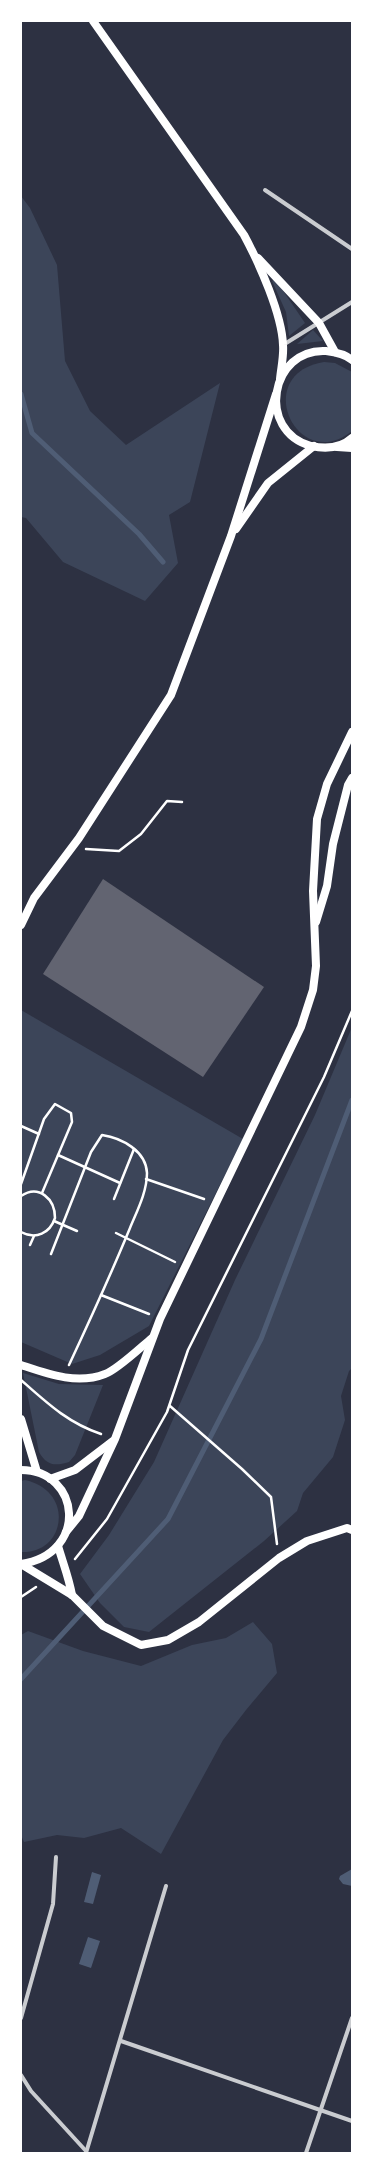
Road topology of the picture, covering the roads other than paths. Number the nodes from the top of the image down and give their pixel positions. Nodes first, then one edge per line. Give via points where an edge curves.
1 (93, 21) edge
2 (265, 190) dead end
3 (352, 249) edge
4 (255, 255) junction
5 (352, 302) edge
6 (319, 323) junction
7 (284, 345) junction
8 (335, 352) junction
9 (352, 360) edge
10 (280, 379) junction
11 (276, 394) junction
12 (352, 438) edge
13 (314, 446) junction
14 (335, 447) junction
15 (352, 448) edge
16 (231, 536) junction
17 (352, 732) edge
18 (352, 778) edge
19 (21, 925) edge
20 (315, 926) junction
21 (152, 1337) junction
22 (21, 1365) edge
23 (21, 1419) edge
24 (115, 1439) junction
25 (21, 1470) edge
26 (37, 1472) junction
27 (50, 1479) junction
28 (352, 1530) edge
29 (66, 1532) junction
30 (58, 1546) junction
31 (21, 1564) edge
32 (72, 1595) junction
33 (56, 1857) dead end
34 (166, 1886) dead end
35 (21, 2018) edge
36 (352, 2018) edge
37 (121, 2041) junction
38 (21, 2075) edge
39 (320, 2110) junction
40 (352, 2121) edge
41 (86, 2152) edge
42 (306, 2153) edge

1 - 4 main road via 244,235
2 - 3 street
4 - 6 main road
4 - 7 main road via 276,308
5 - 6 street
6 - 7 street
6 - 8 main road
7 - 10 main road
8 - 9 main road
8 - 10 main road via 318,351 303,355 289,365
10 - 11 main road
11 - 13 main road via 276,409 282,424 291,436 304,444
11 - 16 main road
12 - 14 main road
13 - 14 main road
13 - 16 main road via 268,484
14 - 15 main road
16 - 19 main road via 171,695 71,849 34,898
17 - 20 main road via 327,784 317,819 312,891
18 - 20 main road via 332,844 327,886
20 - 21 main road via 314,984 301,1027
21 - 22 main road via 106,1374 86,1378 63,1378
21 - 24 main road
23 - 26 main road
24 - 27 main road via 75,1470
24 - 29 main road via 79,1516
25 - 26 main road
26 - 27 main road
27 - 29 main road via 65,1495 69,1511
28 - 32 main road via 347,1528 306,1541 279,1558 199,1622 168,1640 141,1645 103,1626
29 - 30 main road
30 - 31 main road via 51,1554
30 - 32 main road
31 - 32 main road
33 - 35 street via 53,1904
34 - 37 street
36 - 39 street
37 - 39 street
37 - 41 street
38 - 41 street via 31,2091
39 - 40 street
39 - 42 street

